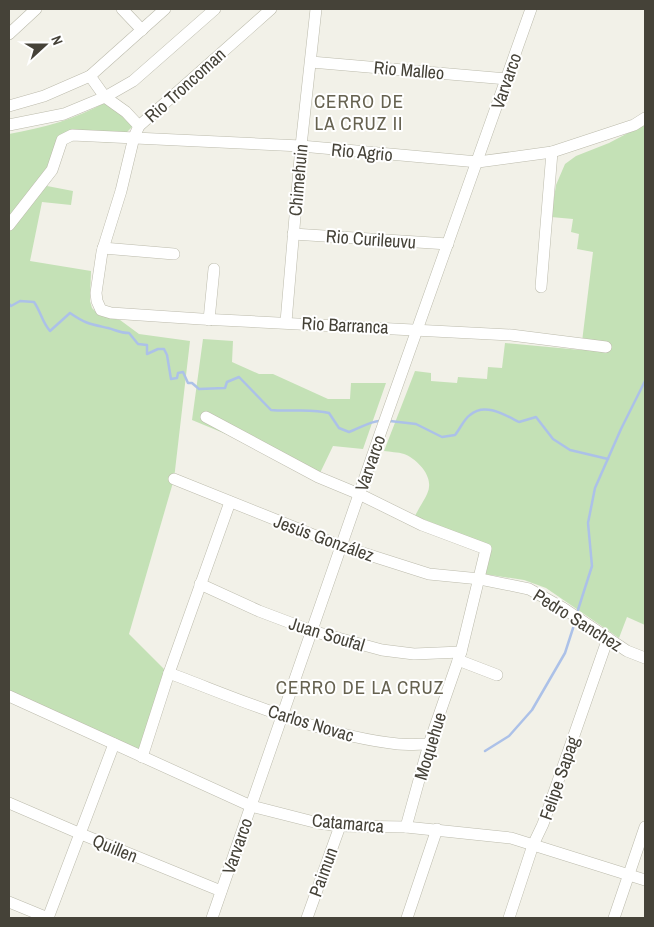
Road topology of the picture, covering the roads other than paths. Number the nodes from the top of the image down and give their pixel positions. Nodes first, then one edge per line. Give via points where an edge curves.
1 (36, 9) edge
2 (122, 9) edge
3 (165, 9) edge
4 (215, 9) edge
5 (271, 9) edge
6 (316, 9) edge
7 (531, 9) edge
8 (142, 30) junction
9 (9, 34) edge
10 (311, 62) junction
11 (90, 76) junction
12 (506, 79) junction
13 (105, 97) junction
14 (9, 106) edge
15 (9, 112) edge
16 (645, 118) edge
17 (14, 124) edge
18 (139, 126) junction
19 (134, 137) junction
20 (301, 146) junction
21 (552, 152) junction
22 (478, 162) junction
23 (9, 225) edge
24 (294, 234) junction
25 (448, 244) junction
26 (103, 248) junction
27 (174, 254) dead end
28 (214, 269) dead end
29 (541, 287) dead end
30 (96, 292) joint
31 (209, 320) junction
32 (286, 322) junction
33 (418, 329) junction
34 (606, 347) dead end
35 (206, 417) dead end
36 (174, 479) dead end
37 (359, 494) junction
38 (230, 502) junction
39 (341, 546) junction
40 (480, 579) junction
41 (200, 584) junction
42 (312, 631) junction
43 (608, 638) junction
44 (460, 656) junction
45 (645, 658) edge
46 (169, 673) junction
47 (497, 675) dead end
48 (9, 696) edge
49 (282, 716) junction
50 (114, 744) junction
51 (429, 744) junction
52 (142, 757) junction
53 (9, 803) edge
54 (251, 806) junction
55 (340, 826) junction
56 (406, 827) junction
57 (645, 827) edge
58 (437, 830) junction
59 (81, 834) junction
60 (533, 845) junction
61 (629, 874) junction
62 (645, 880) edge
63 (221, 891) junction
64 (9, 902) edge
65 (48, 918) edge
66 (212, 918) edge
67 (307, 918) edge
68 (407, 918) edge
69 (509, 918) edge
70 (614, 918) edge

1 - 9 street
2 - 8 street
3 - 8 street
4 - 13 street via 133,81
5 - 18 street, Rio Troncoman
6 - 10 street, Chimehuin
7 - 12 street, Varvarco
8 - 11 street
10 - 12 street, Rio Malleo
10 - 20 street, Chimehuin
11 - 13 street
11 - 14 street via 44,96
12 - 22 street, Varvarco
13 - 17 street via 64,114
13 - 18 street
15 - 17 street
16 - 21 street, Rio Agrio via 634,125
18 - 19 street, Rio Troncoman
19 - 20 street, Rio Agrio
19 - 23 street, Rio Agrio via 72,135 62,140 52,170
19 - 26 street, Rio Troncoman
20 - 22 street, Rio Agrio
20 - 24 street, Chimehuin
21 - 22 street, Rio Agrio
21 - 29 street
22 - 25 street, Varvarco
24 - 25 street, Rio Curileuvu
24 - 32 street, Chimehuin
25 - 33 street, Varvarco
26 - 27 street
26 - 30 street, Rio Troncoman
28 - 31 street
30 - 31 street, Rio Barranca via 96,302 101,310 111,313
31 - 32 street, Rio Barranca
32 - 33 street, Rio Barranca
33 - 34 street, Rio Barranca via 511,335
33 - 37 street, Varvarco
35 - 37 street via 318,477
36 - 38 street, Jesús González
37 - 39 street, Varvarco
37 - 40 street, Moquehue via 422,525 486,549
38 - 39 street, Jesús González
38 - 41 street
39 - 40 street, Jesús González via 429,574
39 - 42 street, Varvarco
40 - 43 street, Pedro Sanchez via 529,589
40 - 44 street, Moquehue
41 - 42 street, Juan Soufal
41 - 46 street
42 - 44 street, Juan Soufal via 382,650
42 - 49 street, Varvarco
43 - 45 street, Pedro Sanchez via 626,651
43 - 60 street, Felipe Sapag
44 - 47 street
44 - 51 street, Moquehue
46 - 49 street, Carlos Novac
46 - 52 street
48 - 50 street, Catamarca
49 - 51 street, Carlos Novac via 364,739 400,745
49 - 54 street, Varvarco
50 - 52 street, Catamarca
50 - 59 street
51 - 56 street, Moquehue
52 - 54 street, Catamarca
53 - 59 street, Quillen
54 - 55 street, Catamarca
54 - 63 street, Varvarco
55 - 56 street, Catamarca
55 - 67 street, Paimun
56 - 58 street, Catamarca
57 - 61 street
58 - 60 street, Catamarca via 511,838
58 - 68 street
59 - 63 street, Quillen
59 - 65 street
60 - 61 street, Catamarca
60 - 69 street, Felipe Sapag
61 - 62 street, Catamarca
61 - 70 street
63 - 66 street, Varvarco
64 - 65 street

